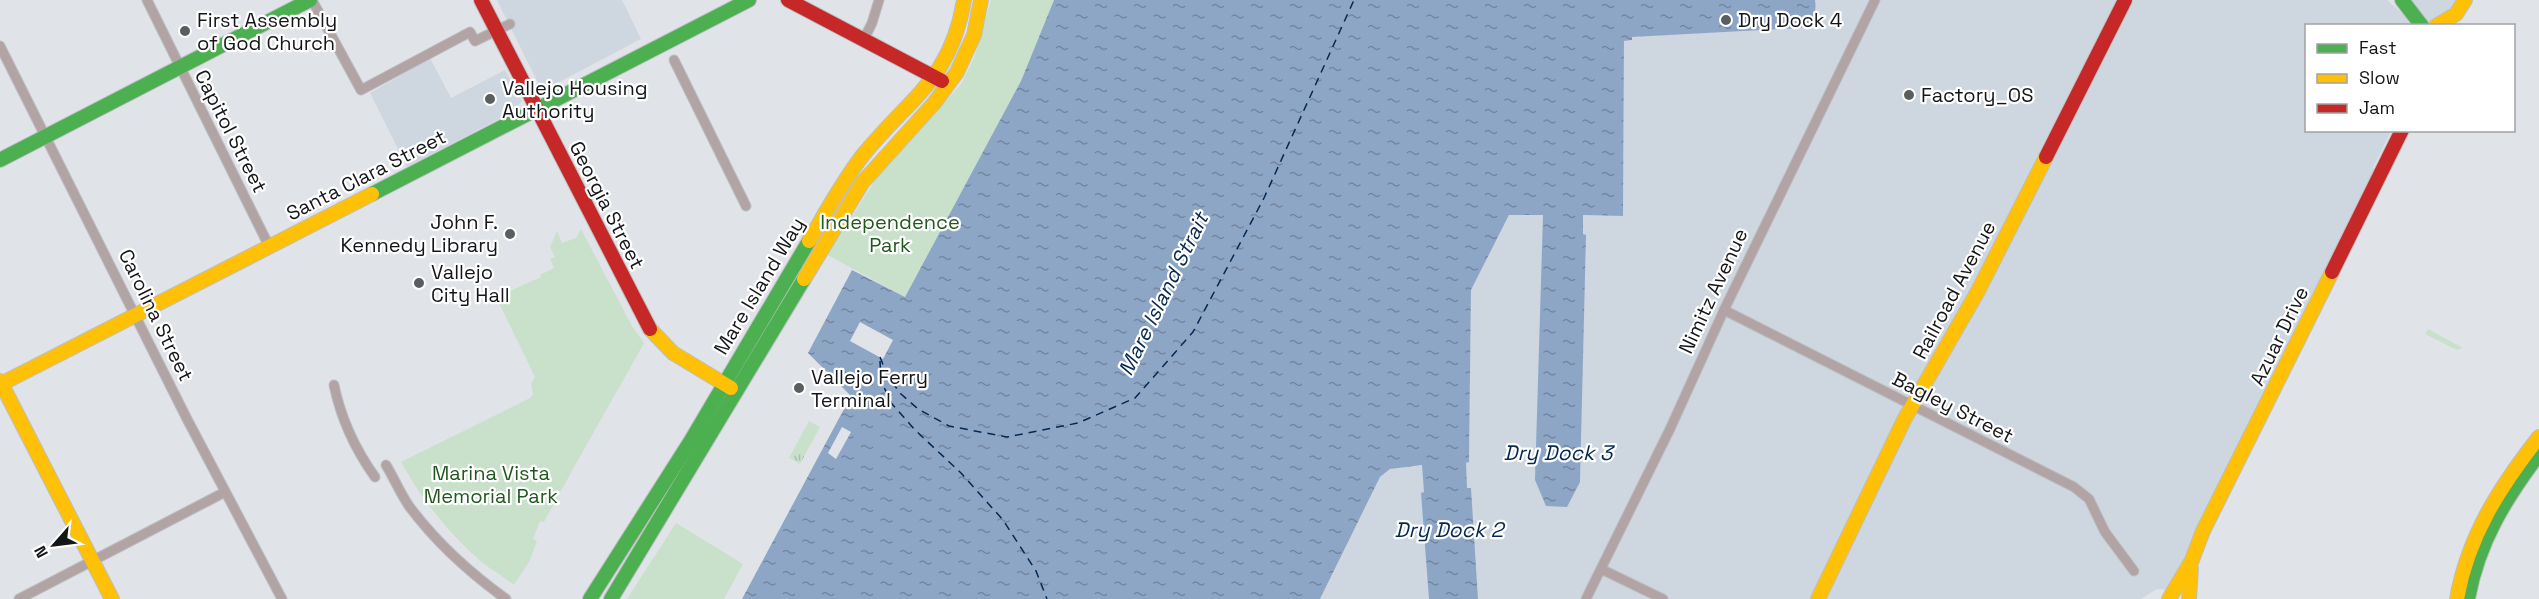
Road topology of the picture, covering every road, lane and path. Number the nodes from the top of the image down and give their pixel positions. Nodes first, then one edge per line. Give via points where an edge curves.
1 (147, 0) edge
2 (311, 0) edge
3 (481, 0) edge
4 (749, 0) edge
5 (788, 0) edge
6 (964, 0) edge
7 (981, 0) edge
8 (1875, 0) edge
9 (2125, 0) edge
10 (2402, 0) edge
11 (2465, 0) edge
12 (877, 4) edge
13 (2420, 24) edge
14 (2439, 24) edge
15 (503, 27) junction
16 (864, 39) junction
17 (0, 46) edge
18 (674, 60) dead end
19 (180, 69) junction
20 (935, 77) junction
21 (949, 85) junction
22 (536, 109) junction
23 (2401, 132) edge
24 (46, 135) junction
25 (0, 160) edge
26 (746, 206) dead end
27 (269, 246) junction
28 (1724, 310) junction
29 (135, 313) junction
30 (0, 383) edge
31 (334, 385) dead end
32 (724, 385) junction
33 (738, 392) junction
34 (1911, 406) junction
35 (2539, 437) edge
36 (2539, 454) edge
37 (386, 465) dead end
38 (375, 477) dead end
39 (225, 492) junction
40 (2192, 560) junction
41 (93, 561) junction
42 (1601, 569) junction
43 (2134, 572) dead end
44 (19, 599) edge
45 (111, 599) edge
46 (282, 599) edge
47 (506, 599) edge
48 (590, 599) edge
49 (611, 599) edge
50 (1586, 599) edge
51 (1663, 599) edge
52 (1818, 599) edge
53 (2169, 599) edge
54 (2189, 599) edge
55 (2457, 599) edge
56 (2468, 599) edge

1 - 19 street, Capitol Street
2 - 15 street via 361,90 470,32 475,41
2 - 19 main road
3 - 15 main road, Georgia Street
4 - 22 main road, Santa Clara Street
5 - 16 main road
6 - 20 main road, Mare Island Way via 960,25
7 - 21 main road, Mare Island Way via 974,35
8 - 28 street, Nimitz Avenue
9 - 34 main road, Railroad Avenue via 1978,291
10 - 13 main road
11 - 14 main road via 2456,14
12 - 16 street
15 - 22 main road, Georgia Street
16 - 20 main road
17 - 24 street, Carolina Street
18 - 26 street
19 - 24 main road
19 - 27 street, Capitol Street
20 - 21 main road
20 - 32 main road, Mare Island Way via 885,129 842,184
21 - 33 main road, Mare Island Way via 862,183
22 - 27 main road, Santa Clara Street
22 - 32 main road, Georgia Street via 650,329 674,353
23 - 40 main road, Azuar Drive
24 - 25 main road
24 - 29 street, Carolina Street
27 - 29 main road, Santa Clara Street
28 - 34 street, Bagley Street
28 - 42 street, Nimitz Avenue
29 - 30 main road, Santa Clara Street
29 - 39 street, Carolina Street
30 - 41 main road
31 - 38 street via 346,426 360,457
32 - 33 main road, Georgia Street
32 - 48 main road, Mare Island Way
33 - 49 main road, Mare Island Way
34 - 43 street, Bagley Street via 2074,487 2089,499 2105,532
34 - 52 main road, Railroad Avenue
35 - 55 main road via 2477,528 2465,558
36 - 56 main road via 2489,527 2475,561
37 - 47 street via 408,504 434,535 481,581
39 - 41 street
39 - 46 street, Carolina Street
40 - 53 main road, Azuar Drive
40 - 54 main road, Azuar Drive
41 - 44 street
41 - 45 main road
42 - 50 street, Nimitz Avenue
42 - 51 street

